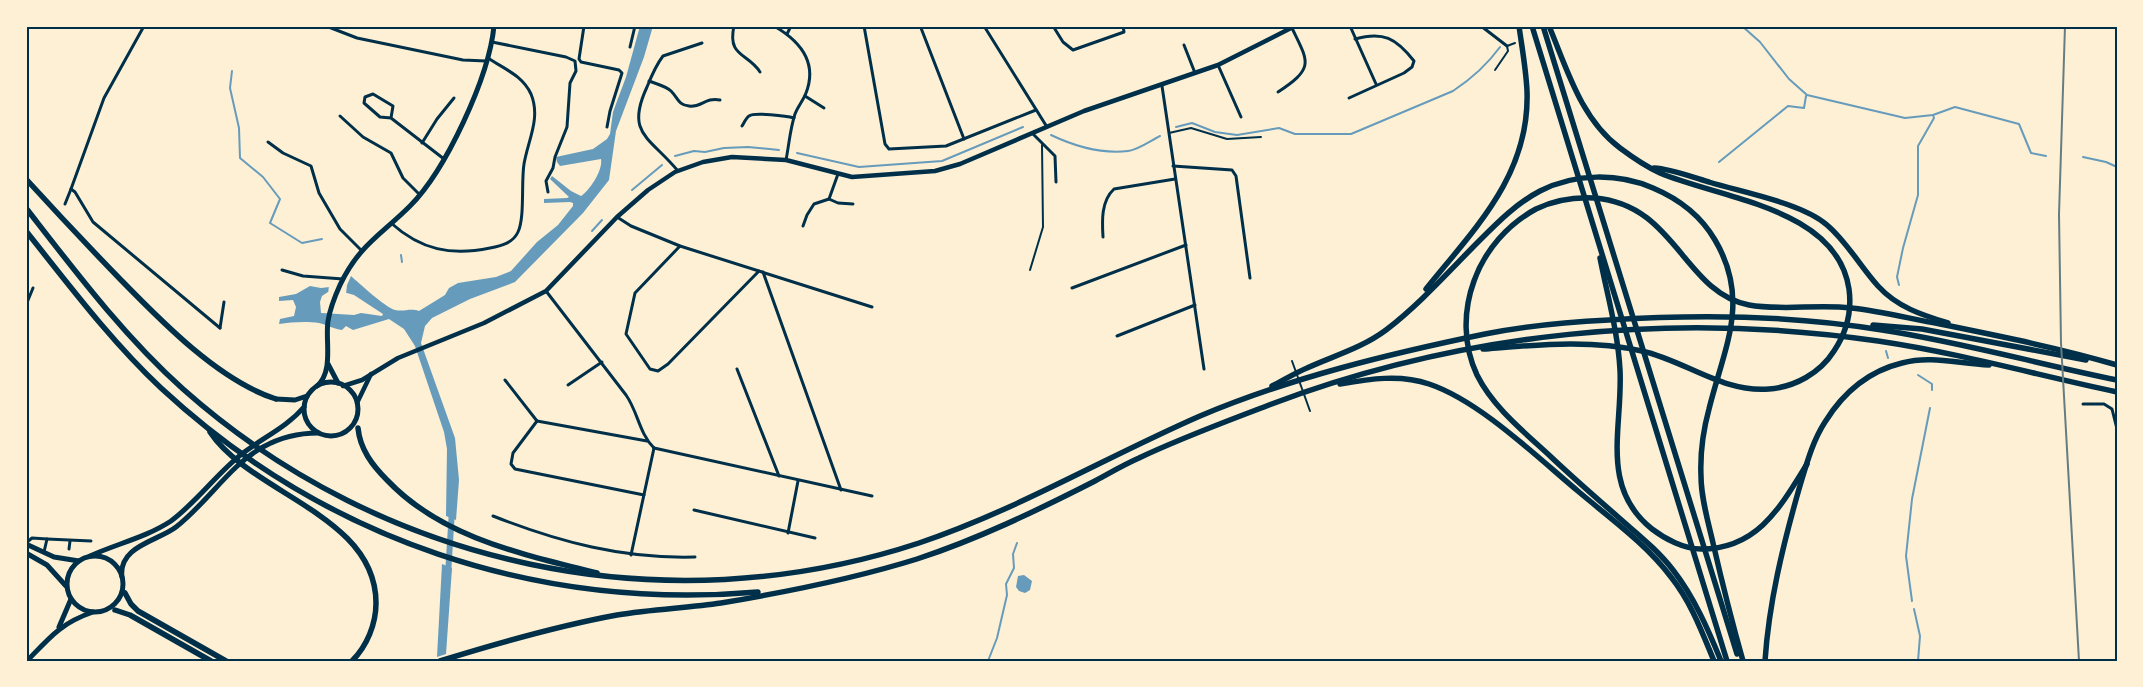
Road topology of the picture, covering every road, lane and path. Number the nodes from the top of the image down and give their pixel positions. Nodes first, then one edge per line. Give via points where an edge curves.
1 (144, 26) edge
2 (326, 26) edge
3 (494, 26) edge
4 (584, 26) edge
5 (635, 26) edge
6 (734, 26) edge
7 (774, 26) edge
8 (791, 26) edge
9 (864, 26) edge
10 (984, 26) edge
11 (1053, 26) edge
12 (1123, 26) edge
13 (1350, 26) edge
14 (1481, 26) edge
15 (1519, 26) edge
16 (1532, 26) edge
17 (1543, 26) edge
18 (1549, 26) edge
19 (1292, 27) edge
20 (921, 28) dead end
21 (787, 34) junction
22 (1355, 39) junction
23 (492, 42) junction
24 (702, 43) dead end
25 (1515, 43) dead end
26 (1184, 45) dead end
27 (630, 46) dead end
28 (1507, 46) junction
29 (487, 59) junction
30 (1218, 65) junction
31 (1495, 70) dead end
32 (760, 72) dead end
33 (1195, 73) junction
34 (649, 81) junction
35 (1376, 84) junction
36 (1162, 86) junction
37 (1278, 92) dead end
38 (805, 96) junction
39 (454, 98) dead end
40 (1348, 98) dead end
41 (720, 100) dead end
42 (824, 108) dead end
43 (1036, 110) junction
44 (340, 116) dead end
45 (1241, 117) dead end
46 (391, 118) junction
47 (794, 118) junction
48 (742, 126) dead end
49 (607, 127) dead end
50 (1048, 128) junction
51 (1033, 134) junction
52 (1168, 134) junction
53 (1261, 136) dead end
54 (964, 139) junction
55 (268, 142) dead end
56 (422, 142) junction
57 (1042, 142) junction
58 (445, 160) junction
59 (786, 160) junction
60 (1173, 166) junction
61 (1652, 168) junction
62 (678, 171) junction
63 (839, 174) junction
64 (26, 179) edge
65 (1175, 179) junction
66 (1056, 182) dead end
67 (71, 189) junction
68 (548, 192) dead end
69 (420, 195) junction
70 (829, 199) junction
71 (65, 204) dead end
72 (854, 204) dead end
73 (26, 208) edge
74 (617, 217) junction
75 (1592, 221) junction
76 (390, 223) junction
77 (803, 226) dead end
78 (26, 231) edge
79 (1103, 237) dead end
80 (1186, 245) junction
81 (680, 246) junction
82 (362, 250) junction
83 (282, 270) dead end
84 (1030, 270) dead end
85 (758, 271) junction
86 (763, 272) junction
87 (1250, 278) dead end
88 (341, 282) junction
89 (33, 288) dead end
90 (1072, 288) dead end
91 (546, 291) junction
92 (224, 302) dead end
93 (1414, 304) junction
94 (26, 305) edge
95 (1195, 305) junction
96 (872, 307) dead end
97 (1858, 326) junction
98 (1972, 330) junction
99 (1117, 336) dead end
100 (1456, 351) junction
101 (1292, 361) dead end
102 (602, 362) junction
103 (327, 363) junction
104 (2117, 365) edge
105 (2003, 366) junction
106 (737, 369) dead end
107 (1204, 369) dead end
108 (372, 373) junction
109 (505, 380) dead end
110 (2117, 380) edge
111 (340, 384) junction
112 (568, 385) dead end
113 (317, 386) junction
114 (1265, 390) junction
115 (2117, 392) edge
116 (308, 395) junction
117 (1292, 397) junction
118 (276, 399) joint
119 (357, 404) junction
120 (2083, 404) dead end
121 (304, 407) junction
122 (358, 411) junction
123 (1310, 411) dead end
124 (538, 421) junction
125 (208, 428) junction
126 (358, 428) joint
127 (2117, 429) edge
128 (318, 433) junction
129 (647, 441) junction
130 (654, 448) junction
131 (1807, 464) junction
132 (779, 476) junction
133 (798, 481) junction
134 (841, 490) junction
135 (644, 495) junction
136 (872, 496) dead end
137 (694, 510) dead end
138 (494, 516) dead end
139 (788, 533) junction
140 (815, 538) dead end
141 (47, 539) junction
142 (91, 540) dead end
143 (70, 541) junction
144 (26, 544) edge
145 (69, 549) dead end
146 (26, 553) edge
147 (44, 553) junction
148 (631, 555) junction
149 (90, 556) junction
150 (695, 557) dead end
151 (79, 561) junction
152 (614, 577) junction
153 (122, 579) junction
154 (67, 587) junction
155 (800, 587) junction
156 (125, 592) joint
157 (71, 598) junction
158 (105, 610) junction
159 (114, 610) joint
160 (93, 612) junction
161 (59, 628) junction
162 (28, 661) edge
163 (211, 661) edge
164 (226, 661) edge
165 (352, 661) edge
166 (440, 661) edge
167 (1714, 661) edge
168 (1720, 661) edge
169 (1728, 661) edge
170 (1741, 661) edge
171 (1765, 661) edge

1 - 67 street via 104,98
2 - 29 street via 357,38 463,60
3 - 23 main road
4 - 49 street via 581,62 622,73
5 - 27 street
6 - 32 street via 738,53 754,63
7 - 21 street
8 - 21 street
9 - 54 street via 885,144 889,149 946,146
10 - 43 street
11 - 12 street via 1063,42 1073,50 1124,32
13 - 22 street
14 - 28 street
15 - 93 highway via 1527,100 1516,162 1487,214
16 - 75 highway
17 - 170 highway
18 - 61 highway via 1572,83 1594,122 1619,148
19 - 30 main road
19 - 37 street via 1306,63 1302,71
20 - 54 street
21 - 38 street via 802,48 808,64
22 - 35 street
22 - 35 street via 1377,34 1388,37 1414,61 1404,73
23 - 29 main road
23 - 68 street via 575,61 567,127 546,180
24 - 34 street via 663,56
25 - 28 lane
26 - 33 street
28 - 31 lane via 1508,51
29 - 58 main road
29 - 76 street via 522,80 536,108 524,164 518,233 510,242 499,246 460,252 422,244
30 - 33 main road
30 - 45 street
33 - 36 main road
34 - 41 street via 670,90 686,106 696,106 709,99
34 - 62 street via 638,110 639,126
35 - 40 street
36 - 50 main road via 1084,111
36 - 52 street
38 - 42 street
38 - 47 street
39 - 56 street
43 - 50 street
43 - 54 street
44 - 69 street via 363,137 391,153 403,178
46 - 46 street via 380,117 364,103 366,97 373,94 393,106
46 - 56 street
47 - 48 street via 756,113 748,116
47 - 59 street
50 - 51 main road
51 - 57 street
51 - 63 main road via 935,171 852,177
52 - 53 lane via 1191,128 1227,139
52 - 60 street
55 - 82 street via 311,166 319,193 340,230
56 - 58 street
57 - 66 street via 1055,156
57 - 84 lane via 1043,227
58 - 69 main road
59 - 62 main road via 732,157
59 - 63 main road
60 - 65 street
60 - 87 street via 1232,170 1236,176
61 - 98 highway via 1812,215 1839,236 1877,285 1893,299 1920,314
61 - 100 highway via 1773,211 1808,227 1823,239 1842,266 1849,287 1850,312 1840,341 1827,360 1810,375 1787,386 1761,390 1720,382 1655,354 1622,348 1558,344
62 - 74 main road via 653,186
63 - 70 street
64 - 118 highway via 182,340 238,380
65 - 79 street via 1114,189 1104,205
65 - 80 street
67 - 71 street
67 - 92 street via 93,222 220,328
69 - 76 main road
70 - 72 street
70 - 77 street via 810,207
73 - 152 highway via 104,307 141,348 186,391 267,454 356,505 437,539 539,567
74 - 81 street
74 - 91 main road
75 - 131 highway via 1619,352 1619,477 1627,499 1643,521 1663,537 1683,546 1702,549 1730,544 1748,537 1775,514
75 - 169 highway
76 - 82 main road
78 - 125 highway via 119,345 161,388
80 - 90 street
80 - 95 street
81 - 85 street
81 - 85 street via 634,293 626,334 650,369 658,371 668,364
82 - 88 main road
83 - 88 street
85 - 86 street
86 - 96 street
86 - 134 street
88 - 103 main road via 327,328
89 - 94 street
91 - 102 street
91 - 108 main road
93 - 114 highway via 1387,330 1370,341 1304,369
93 - 170 highway via 1515,207 1552,185 1599,177 1643,184 1670,195 1700,220 1718,245 1733,289 1731,333 1704,431 1701,471 1706,512
95 - 99 street
95 - 107 street
97 - 104 highway via 1922,330
97 - 110 highway via 1969,346
97 - 114 highway via 1718,316 1645,317 1559,324 1485,334
98 - 104 highway
98 - 168 highway via 1854,308 1765,307 1736,301 1709,284 1649,219 1617,202 1589,198 1546,204 1520,219 1499,238 1474,279 1468,304 1466,328 1471,356 1482,383 1506,414 1672,568 1701,616
100 - 105 highway via 1560,334 1717,328 1876,340
100 - 117 highway via 1355,376
101 - 123 lane
102 - 112 street
102 - 129 street via 632,403
103 - 111 main road
103 - 113 main road
105 - 115 highway
105 - 131 highway via 1931,359 1902,363 1870,376 1852,389 1830,413
106 - 132 street
108 - 111 main road via 359,381
108 - 119 main road
109 - 124 street
111 - 113 main road via 329,382
111 - 119 main road via 352,393
113 - 116 main road
114 - 152 highway via 1158,435 975,522 898,549 823,568 757,577 682,580
116 - 118 main road via 295,400
116 - 121 main road
117 - 155 highway via 1140,458 971,539 897,565
117 - 167 highway via 1339,384 1378,378 1408,379 1441,389 1465,401 1657,560 1677,585
119 - 122 main road
120 - 127 street via 2104,404 2112,409
121 - 128 main road via 307,422
121 - 149 main road via 291,421 262,438 229,464 169,522
122 - 126 main road
122 - 128 main road via 353,424 344,433 330,436
124 - 129 street
124 - 135 street via 513,453 511,464 515,469
125 - 155 highway via 296,490 350,519 392,538 460,561 541,582 625,593 702,596
125 - 165 highway via 229,454 336,529 367,564 374,585 376,614 367,641
126 - 152 highway via 364,451 376,468 408,500 440,521 532,558
128 - 153 main road via 288,436 252,454 182,522 130,553 123,563
129 - 130 street
130 - 132 street
130 - 135 street
131 - 171 highway via 1778,571
132 - 133 street
133 - 134 street
133 - 139 street
134 - 136 street
135 - 148 street
137 - 139 street
138 - 148 street via 540,534
139 - 140 street
141 - 143 street
141 - 144 street via 32,538
141 - 147 street
142 - 143 street
143 - 145 street
144 - 147 main road
146 - 154 main road via 47,565
147 - 151 main road via 58,559
148 - 150 street
149 - 151 main road
149 - 153 main road via 104,557 112,562
151 - 154 main road via 70,569
153 - 156 main road
153 - 158 main road via 119,598
154 - 157 main road
155 - 166 highway via 720,603 638,612 572,624
156 - 164 highway via 138,611
157 - 160 main road via 83,609
157 - 161 main road
158 - 159 main road
158 - 160 main road
159 - 163 highway via 130,615
160 - 161 main road
161 - 162 main road

